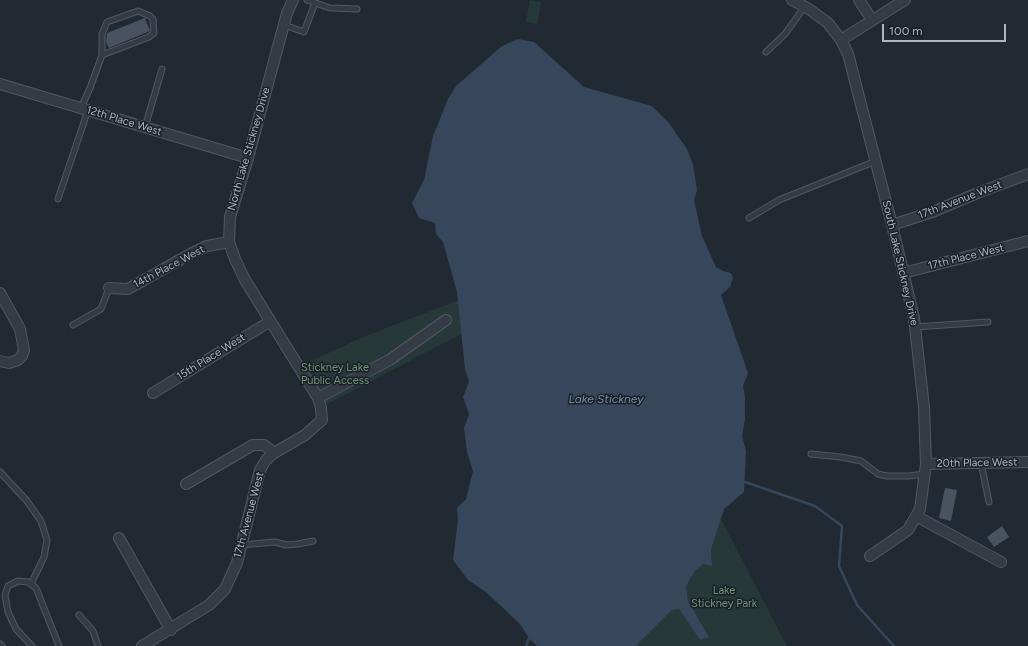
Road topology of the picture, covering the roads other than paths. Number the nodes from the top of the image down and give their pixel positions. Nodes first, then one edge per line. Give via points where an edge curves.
1 (293, 0) edge
2 (307, 0) edge
3 (792, 0) edge
4 (859, 0) edge
5 (904, 0) edge
6 (315, 3) junction
7 (805, 6) junction
8 (357, 9) dead end
9 (872, 20) junction
10 (284, 25) junction
11 (841, 40) junction
12 (766, 52) dead end
13 (102, 55) junction
14 (162, 69) dead end
15 (0, 84) edge
16 (84, 109) junction
17 (145, 128) junction
18 (248, 158) junction
19 (876, 161) junction
20 (1028, 174) edge
21 (58, 199) dead end
22 (749, 218) dead end
23 (892, 225) junction
24 (1028, 241) edge
25 (230, 242) junction
26 (904, 273) junction
27 (109, 288) joint
28 (0, 294) edge
29 (446, 320) dead end
30 (269, 322) junction
31 (988, 322) dead end
32 (73, 325) dead end
33 (915, 327) junction
34 (0, 361) edge
35 (153, 393) dead end
36 (318, 398) junction
37 (274, 452) junction
38 (811, 454) dead end
39 (1028, 462) edge
40 (981, 463) junction
41 (926, 469) junction
42 (0, 472) edge
43 (186, 484) dead end
44 (989, 502) dead end
45 (916, 516) junction
46 (119, 538) dead end
47 (314, 541) dead end
48 (241, 545) junction
49 (870, 556) dead end
50 (1001, 562) dead end
51 (31, 584) junction
52 (79, 615) dead end
53 (171, 630) junction
54 (0, 644) edge
55 (2, 646) edge
56 (32, 646) edge
57 (59, 646) edge
58 (98, 646) edge
59 (142, 646) edge

1 - 10 street, North Lake Stickney Drive
2 - 6 lane
3 - 7 street, South Lake Stickney Drive
4 - 9 street
5 - 9 street
6 - 8 lane via 330,8
6 - 10 lane via 304,32
7 - 11 street, South Lake Stickney Drive via 828,23
7 - 12 lane via 785,34
9 - 11 street
10 - 18 street, North Lake Stickney Drive
11 - 19 street, South Lake Stickney Drive via 856,80
13 - 13 lane via 149,37 154,33 153,19 138,11 107,22 102,34
13 - 16 lane
14 - 17 lane
15 - 16 street, 12th Place West
16 - 17 street, 12th Place West
16 - 21 lane
17 - 18 street, 12th Place West
18 - 25 street, North Lake Stickney Drive via 230,217
19 - 22 lane via 779,200
19 - 23 street, South Lake Stickney Drive
20 - 23 street, 17th Avenue West
23 - 26 street, South Lake Stickney Drive
24 - 26 street, 17th Place West
25 - 27 street, 14th Place West via 202,248 128,289
25 - 30 street, North Lake Stickney Drive via 245,280
26 - 33 street, South Lake Stickney Drive
27 - 32 lane via 101,309
28 - 34 street via 20,329 24,350 18,360 9,363
29 - 36 street via 391,359
30 - 35 street, 15th Place West
30 - 36 street, North Lake Stickney Drive
31 - 33 lane
33 - 41 street, South Lake Stickney Drive via 924,407
36 - 37 street, 17th Avenue West via 322,420 317,427
37 - 43 street via 264,445 253,445
37 - 48 street, 17th Avenue West via 260,470
38 - 41 lane via 861,461 878,474 887,476 902,477
39 - 40 street, 20th Place West
40 - 41 street, 20th Place West
40 - 44 lane
41 - 45 street, South Lake Stickney Drive via 920,509
42 - 51 lane via 27,501 41,521 47,540 44,558
45 - 49 street, South Lake Stickney Drive via 908,530
45 - 50 street
46 - 53 street
47 - 48 lane via 286,545 275,542
48 - 53 street, 17th Avenue West via 237,563 225,589 209,605
51 - 56 lane via 18,581 8,586 5,595 8,612 16,629
51 - 57 lane via 36,588
52 - 58 lane via 93,631
53 - 59 street, 17th Avenue West
54 - 55 lane

